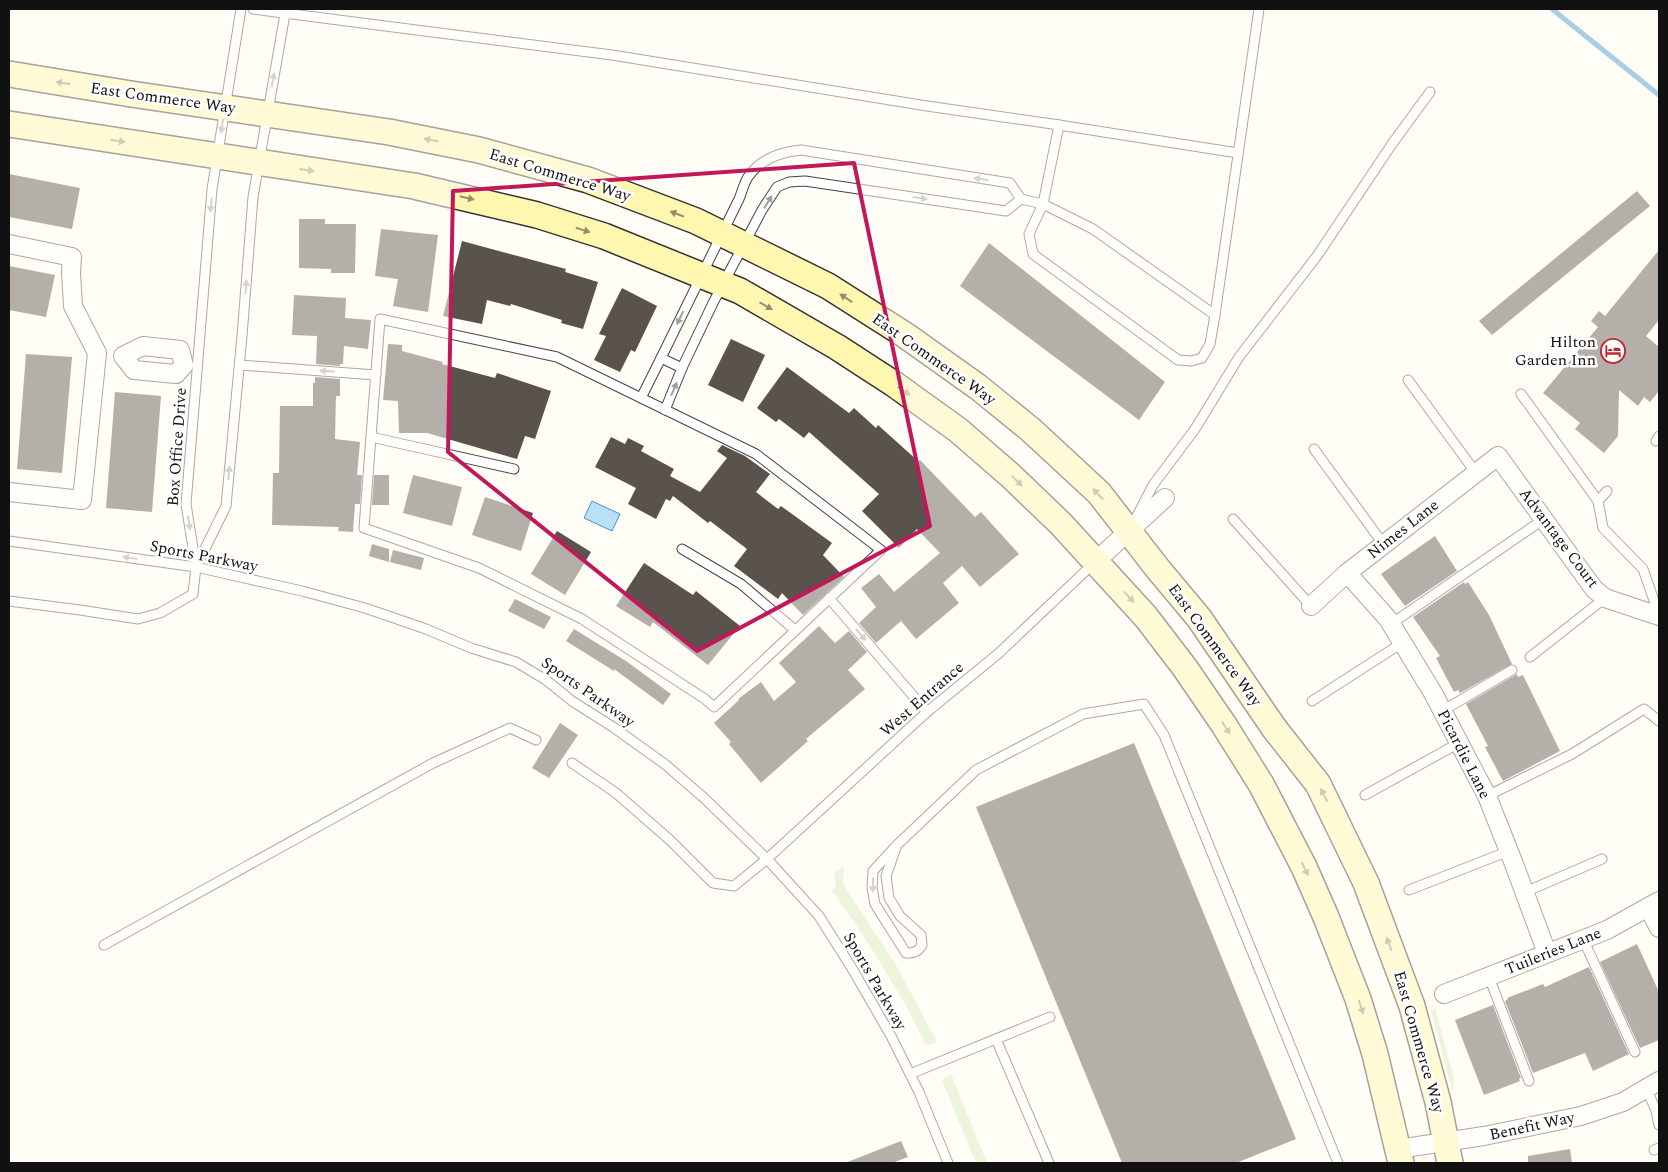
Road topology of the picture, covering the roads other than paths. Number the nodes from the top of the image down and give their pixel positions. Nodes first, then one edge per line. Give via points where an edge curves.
1 (241, 9) edge
2 (253, 9) edge
3 (1259, 9) edge
4 (285, 14) junction
5 (9, 74) edge
6 (1430, 92) dead end
7 (225, 108) junction
8 (267, 113) junction
9 (9, 124) edge
10 (1059, 125) junction
11 (1238, 153) junction
12 (217, 156) junction
13 (259, 163) junction
14 (1021, 199) junction
15 (1043, 204) junction
16 (722, 233) junction
17 (9, 244) edge
18 (744, 244) junction
19 (712, 279) junction
20 (1214, 315) junction
21 (96, 353) junction
22 (124, 356) junction
23 (661, 358) junction
24 (240, 365) junction
25 (190, 366) junction
26 (682, 368) junction
27 (376, 375) junction
28 (1408, 380) dead end
29 (1521, 394) dead end
30 (641, 398) junction
31 (665, 410) junction
32 (371, 437) junction
33 (1314, 449) dead end
34 (1498, 456) joint
35 (514, 469) dead end
36 (1476, 473) junction
37 (1607, 491) dead end
38 (9, 492) edge
39 (1165, 498) dead end
40 (1598, 501) junction
41 (1544, 519) junction
42 (1233, 520) dead end
43 (1129, 532) junction
44 (9, 541) edge
45 (1384, 545) junction
46 (682, 549) dead end
47 (1096, 561) junction
48 (196, 567) junction
49 (1347, 573) junction
50 (829, 598) junction
51 (1606, 598) junction
52 (9, 601) edge
53 (1311, 606) joint
54 (1659, 615) edge
55 (1391, 624) junction
56 (795, 630) junction
57 (1402, 643) junction
58 (1530, 657) dead end
59 (1512, 670) dead end
60 (1312, 701) dead end
61 (1442, 711) junction
62 (927, 712) junction
63 (1659, 721) edge
64 (536, 740) dead end
65 (1459, 743) junction
66 (572, 763) dead end
67 (1365, 795) dead end
68 (1487, 796) junction
69 (897, 845) junction
70 (1509, 851) junction
71 (767, 859) junction
72 (1602, 859) dead end
73 (1410, 890) dead end
74 (1525, 892) junction
75 (1654, 904) edge
76 (1659, 928) edge
77 (1583, 939) junction
78 (104, 945) dead end
79 (1547, 953) junction
80 (1489, 977) junction
81 (1444, 994) dead end
82 (1050, 1017) dead end
83 (996, 1039) junction
84 (1635, 1052) dead end
85 (910, 1074) junction
86 (1529, 1081) dead end
87 (1653, 1084) edge
88 (1659, 1125) edge
89 (1448, 1152) edge
90 (1399, 1156) edge
91 (948, 1163) edge
92 (1050, 1163) edge
93 (1338, 1163) edge

1 - 7 lane, Box Office Drive
2 - 4 lane
3 - 11 lane
8 -> 4 lane
4 - 10 lane via 630,58
7 -> 5 main road, East Commerce Way
6 - 43 lane via 1317,256 1239,357 1195,429 1153,485
7 - 8 main road, East Commerce Way
7 -> 12 lane, Box Office Drive
8 - 13 lane
16 -> 8 main road, East Commerce Way via 588,180 530,163 389,132
9 -> 12 main road
10 - 11 lane
10 - 15 lane
11 - 20 lane
12 - 13 main road
12 -> 25 lane, Box Office Drive
13 -> 19 main road via 414,186 537,215 604,236
24 -> 13 lane via 253,197
14 - 15 lane
14 -> 16 lane via 1010,183 838,155 787,151 760,165 748,177
18 -> 14 lane via 777,187 789,182 805,181 1006,211
15 - 20 lane via 1092,228
15 - 20 lane via 1029,234 1032,254 1178,360 1202,358 1210,344
16 - 18 main road, East Commerce Way
16 - 19 lane
17 - 21 street via 72,257 73,306
18 - 19 lane
43 -> 18 main road, East Commerce Way via 1099,493 1031,430 978,387 828,286
19 -> 23 lane
19 - 26 lane
19 -> 47 main road via 740,291 837,347 958,430 1061,524
21 - 22 street
21 - 38 street via 82,500
22 - 25 street via 134,370 176,374
22 - 25 street via 143,346 180,350
23 - 26 lane
23 - 30 lane
27 -> 24 lane
48 -> 24 lane via 226,506
25 -> 48 lane, Box Office Drive via 186,504
31 -> 26 lane
27 - 30 lane via 380,319 557,357
27 - 32 lane
28 - 36 lane
29 - 40 lane
30 - 31 lane
31 - 50 lane via 756,454 881,550
32 - 35 lane
32 - 56 lane via 364,528 479,568 582,619 714,708
33 - 45 lane
34 - 36 street, Nimes Lane
34 - 41 street, Advantage Court
36 - 45 street, Nimes Lane
37 - 40 lane
39 - 43 street
40 - 54 lane via 1603,528 1643,569
41 - 51 street, Advantage Court via 1594,589
41 - 55 lane
42 - 53 lane
43 - 47 street
89 -> 43 main road, East Commerce Way via 1412,1006 1366,883 1318,784 1274,728 1199,618
48 -> 44 lane, Sports Parkway
45 - 49 street, Nimes Lane
46 - 56 lane via 741,584
47 - 62 lane, West Entrance via 999,653
47 -> 90 main road via 1186,668 1261,784 1283,825 1326,917 1358,999 1375,1054
48 - 52 lane via 193,594 160,613 138,620
48 - 71 lane, Sports Parkway via 365,608 516,662 666,765
49 - 53 street, Nimes Lane
49 - 55 street, Picardie Lane
50 - 56 lane
50 -> 62 lane
51 - 54 street, Advantage Court
51 - 58 lane
55 - 57 street, Picardie Lane
57 - 60 lane
57 - 61 street, Picardie Lane
59 - 61 lane
61 - 65 street, Picardie Lane
62 - 71 lane, West Entrance
63 - 68 lane via 1644,709 1572,754
64 - 78 lane via 510,728 434,763
65 - 67 lane
65 - 68 street, Picardie Lane
66 - 71 lane, West Entrance via 616,794 671,841 713,883 734,886
68 - 70 street, Picardie Lane
69 -> 69 lane via 874,871 872,888 875,904 890,930 906,953 914,953 922,945 921,935 900,916 888,898 886,876
69 - 93 lane via 976,770 1083,714 1144,704 1164,735
70 - 73 lane
70 - 74 street, Picardie Lane
71 - 85 lane, Sports Parkway via 819,916 854,970
72 - 74 lane
74 - 79 street, Picardie Lane
75 - 76 street
75 - 77 street, Tuileries Lane via 1607,930
77 - 79 street, Tuileries Lane
77 - 84 lane
79 - 80 street, Tuileries Lane
80 - 81 street, Tuileries Lane
80 - 86 lane
82 - 83 lane
83 - 85 lane
83 - 92 lane
85 - 91 lane, Sports Parkway
87 - 88 lane
87 - 89 street, Benefit Way via 1623,1102 1581,1116 1484,1136
89 - 90 street, Benefit Way

